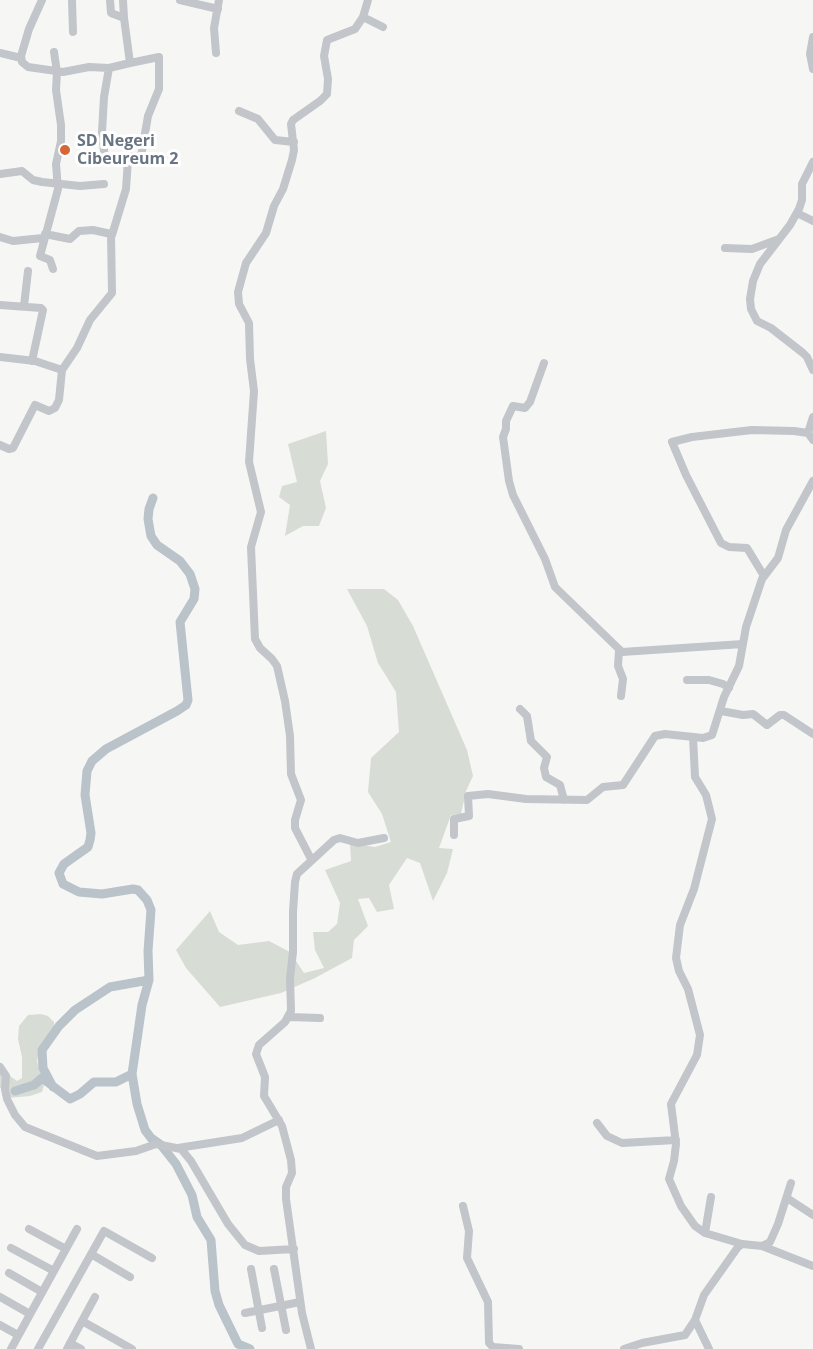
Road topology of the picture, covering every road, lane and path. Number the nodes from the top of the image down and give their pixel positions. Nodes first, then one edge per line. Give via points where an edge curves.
1 (42, 0) edge
2 (72, 0) edge
3 (110, 0) edge
4 (123, 0) edge
5 (180, 0) edge
6 (368, 0) edge
7 (219, 4) edge
8 (363, 17) junction
9 (124, 18) junction
10 (383, 27) dead end
11 (73, 32) dead end
12 (813, 37) edge
13 (0, 52) edge
14 (54, 52) dead end
15 (216, 53) dead end
16 (21, 58) junction
17 (130, 63) junction
18 (109, 68) junction
19 (813, 69) edge
20 (57, 72) junction
21 (239, 111) dead end
22 (294, 142) junction
23 (105, 160) dead end
24 (813, 162) edge
25 (0, 174) edge
26 (58, 184) junction
27 (104, 184) dead end
28 (797, 213) junction
29 (812, 221) edge
30 (112, 235) junction
31 (44, 236) junction
32 (0, 237) edge
33 (780, 238) junction
34 (725, 248) dead end
35 (53, 269) dead end
36 (28, 271) dead end
37 (0, 306) edge
38 (24, 306) junction
39 (0, 357) edge
40 (32, 361) junction
41 (544, 363) dead end
42 (62, 370) junction
43 (813, 370) edge
44 (813, 417) edge
45 (808, 433) junction
46 (813, 440) edge
47 (0, 445) edge
48 (813, 481) edge
49 (764, 576) junction
50 (743, 644) junction
51 (619, 651) junction
52 (687, 680) dead end
53 (729, 688) junction
54 (621, 696) dead end
55 (520, 709) dead end
56 (721, 711) junction
57 (813, 734) edge
58 (693, 736) junction
59 (564, 800) junction
60 (454, 835) dead end
61 (384, 838) dead end
62 (311, 859) junction
63 (293, 1017) junction
64 (320, 1018) dead end
65 (299, 1028) dead end
66 (0, 1067) edge
67 (279, 1120) junction
68 (597, 1123) dead end
69 (676, 1140) junction
70 (175, 1147) junction
71 (791, 1184) dead end
72 (711, 1197) dead end
73 (787, 1198) junction
74 (463, 1206) dead end
75 (813, 1215) edge
76 (29, 1229) dead end
77 (77, 1229) dead end
78 (705, 1233) junction
79 (742, 1245) junction
80 (762, 1246) junction
81 (11, 1248) dead end
82 (66, 1249) junction
83 (294, 1249) junction
84 (91, 1254) junction
85 (152, 1258) dead end
86 (813, 1266) edge
87 (251, 1269) dead end
88 (274, 1269) dead end
89 (54, 1271) junction
90 (9, 1273) dead end
91 (130, 1277) dead end
92 (42, 1292) junction
93 (0, 1297) edge
94 (95, 1297) dead end
95 (300, 1302) junction
96 (281, 1305) junction
97 (258, 1311) junction
98 (245, 1313) dead end
99 (30, 1314) junction
100 (695, 1320) junction
101 (82, 1321) junction
102 (0, 1325) edge
103 (262, 1328) dead end
104 (286, 1330) dead end
105 (18, 1335) junction
106 (68, 1346) edge
107 (11, 1349) edge
108 (38, 1349) edge
109 (81, 1349) edge
110 (132, 1349) edge
111 (311, 1349) edge
112 (519, 1349) edge
113 (624, 1349) edge
114 (709, 1349) edge

1 - 16 street
2 - 11 street
3 - 9 street via 111,13
4 - 9 street
5 - 7 street
6 - 8 street
7 - 15 street via 214,28
8 - 10 street
8 - 22 street via 355,29 327,40 327,94 293,119
9 - 17 street
12 - 19 street
13 - 16 street
14 - 20 street
16 - 20 street via 28,67
17 - 18 street
17 - 30 street via 159,57 159,89 148,116 141,157 130,156 128,160 125,193
18 - 20 street
18 - 23 street via 102,132
20 - 26 street via 61,138 56,164
21 - 22 street via 258,119 275,140
22 - 62 street via 285,183 266,233 246,262 238,298 249,323 254,397 249,462 261,512 251,547 255,639 276,666 285,701 291,774 301,800 295,828
24 - 28 street via 802,184
25 - 26 street via 22,171 34,180
26 - 27 street
26 - 31 street
28 - 29 street
28 - 33 street
30 - 31 street via 93,230 78,231 70,239
30 - 42 street via 112,293 90,320
31 - 32 street via 13,241
31 - 35 street via 40,256 50,260
33 - 34 street via 752,249
33 - 43 street via 758,268 751,309 760,323 807,357
36 - 38 street
37 - 38 street
38 - 40 street via 43,310
39 - 40 street
40 - 42 street
41 - 51 street via 530,402 525,408 513,406 506,421 503,437 509,482 555,587
42 - 47 street via 55,408 49,411 35,405 13,448
44 - 45 street
45 - 46 street
45 - 49 street via 752,430 672,442 721,543 729,547 746,546
48 - 49 street via 786,530 778,558
49 - 50 street
50 - 51 street
50 - 53 street
51 - 54 street
52 - 53 street via 710,680
53 - 56 street
55 - 59 street via 527,716 531,741 547,757 546,777 560,785
56 - 57 street via 753,714 767,725 784,715
56 - 58 street via 712,735
58 - 59 street via 655,736 623,785 603,787 587,800
58 - 69 street via 695,777 711,819 676,950 700,1035 697,1055 671,1104
59 - 60 street via 468,796 469,816 454,819
61 - 62 street via 358,843 340,838
62 - 63 street via 295,882
63 - 64 street
63 - 65 street
63 - 67 street via 262,1042 256,1053 265,1077 264,1096
66 - 70 street via 6,1076 7,1099 25,1127 97,1156 158,1144
67 - 70 street via 242,1138
67 - 83 street via 292,1167 285,1192
68 - 69 street via 607,1136 622,1143
69 - 78 street via 670,1184 691,1222
70 - 83 street via 191,1161 245,1245 259,1251
71 - 73 street
72 - 78 street
73 - 75 street
73 - 80 street via 770,1242
74 - 112 street via 470,1231 467,1258 488,1302 489,1343 493,1347
76 - 82 street
77 - 82 street
78 - 79 street
79 - 80 street
79 - 100 street via 704,1294
80 - 86 street
81 - 89 street
82 - 89 street
83 - 95 street
84 - 85 street via 104,1231
84 - 91 street
84 - 108 street
87 - 97 street
88 - 96 street
89 - 92 street
90 - 92 street
92 - 99 street
93 - 99 street
94 - 101 street
95 - 96 street
95 - 111 street
96 - 97 street
96 - 104 street
97 - 98 street
97 - 103 street
99 - 105 street
100 - 113 street via 685,1335
100 - 114 street
101 - 106 street
101 - 110 street
102 - 105 street
105 - 107 street
106 - 109 street

